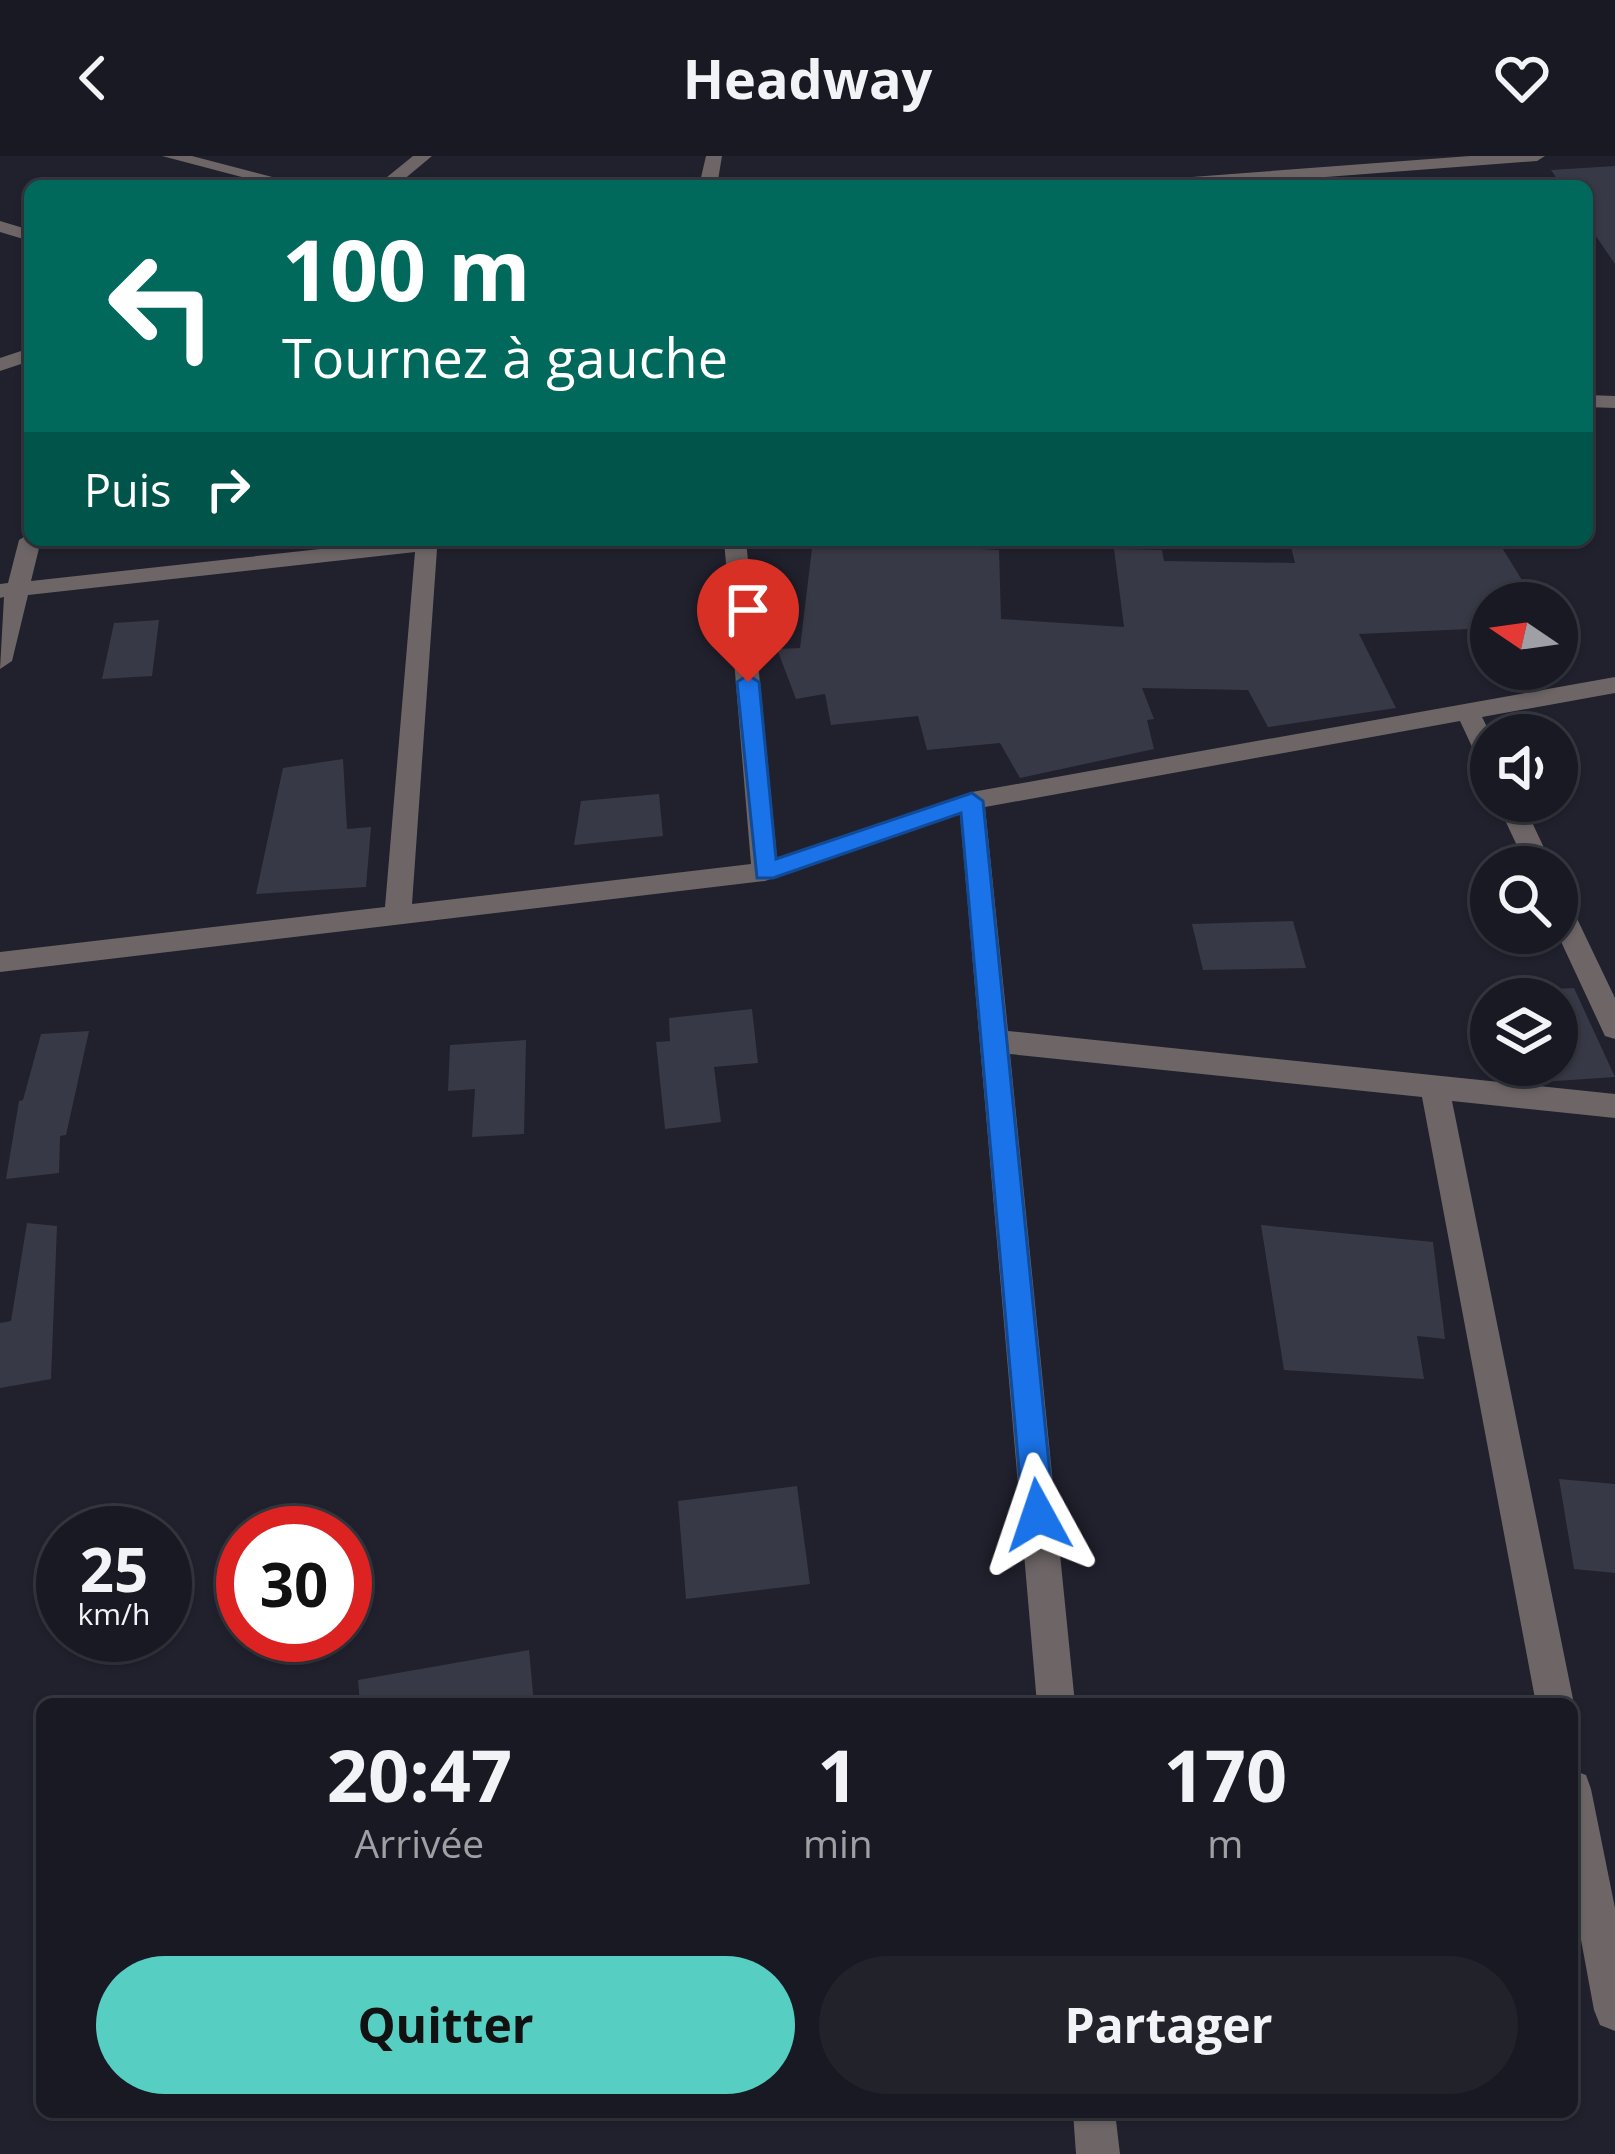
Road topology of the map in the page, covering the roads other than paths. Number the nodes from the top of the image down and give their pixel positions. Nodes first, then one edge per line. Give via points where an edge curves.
1 (170, 156) edge
2 (424, 156) edge
3 (1537, 156) edge
4 (1365, 162) edge
5 (1160, 177) edge
6 (272, 180) edge
7 (393, 180) edge
8 (28, 546) edge
9 (391, 546) edge
10 (426, 546) edge
11 (736, 546) edge
12 (10, 589) edge
13 (0, 661) edge
14 (1615, 685) edge
15 (1468, 712) junction
16 (1470, 716) edge
17 (972, 801) junction
18 (765, 872) junction
19 (398, 917) junction
20 (1578, 949) edge
21 (0, 962) edge
22 (1615, 1028) edge
23 (994, 1041) junction
24 (1435, 1087) junction
25 (1615, 1106) edge
26 (1055, 1698) edge
27 (1555, 1698) edge
28 (1578, 1820) edge
29 (1615, 2010) edge
30 (1095, 2118) edge
31 (1098, 2154) edge

1 - 6 street
2 - 7 street
3 - 4 street
4 - 5 street
8 - 12 street
9 - 12 street
10 - 19 street
11 - 18 street
12 - 13 street
14 - 15 street
15 - 16 street
15 - 17 street
17 - 18 street
17 - 23 street
18 - 19 street
19 - 21 street
20 - 22 street
23 - 24 street
23 - 26 street
24 - 25 street
24 - 27 street
28 - 29 street
30 - 31 street

